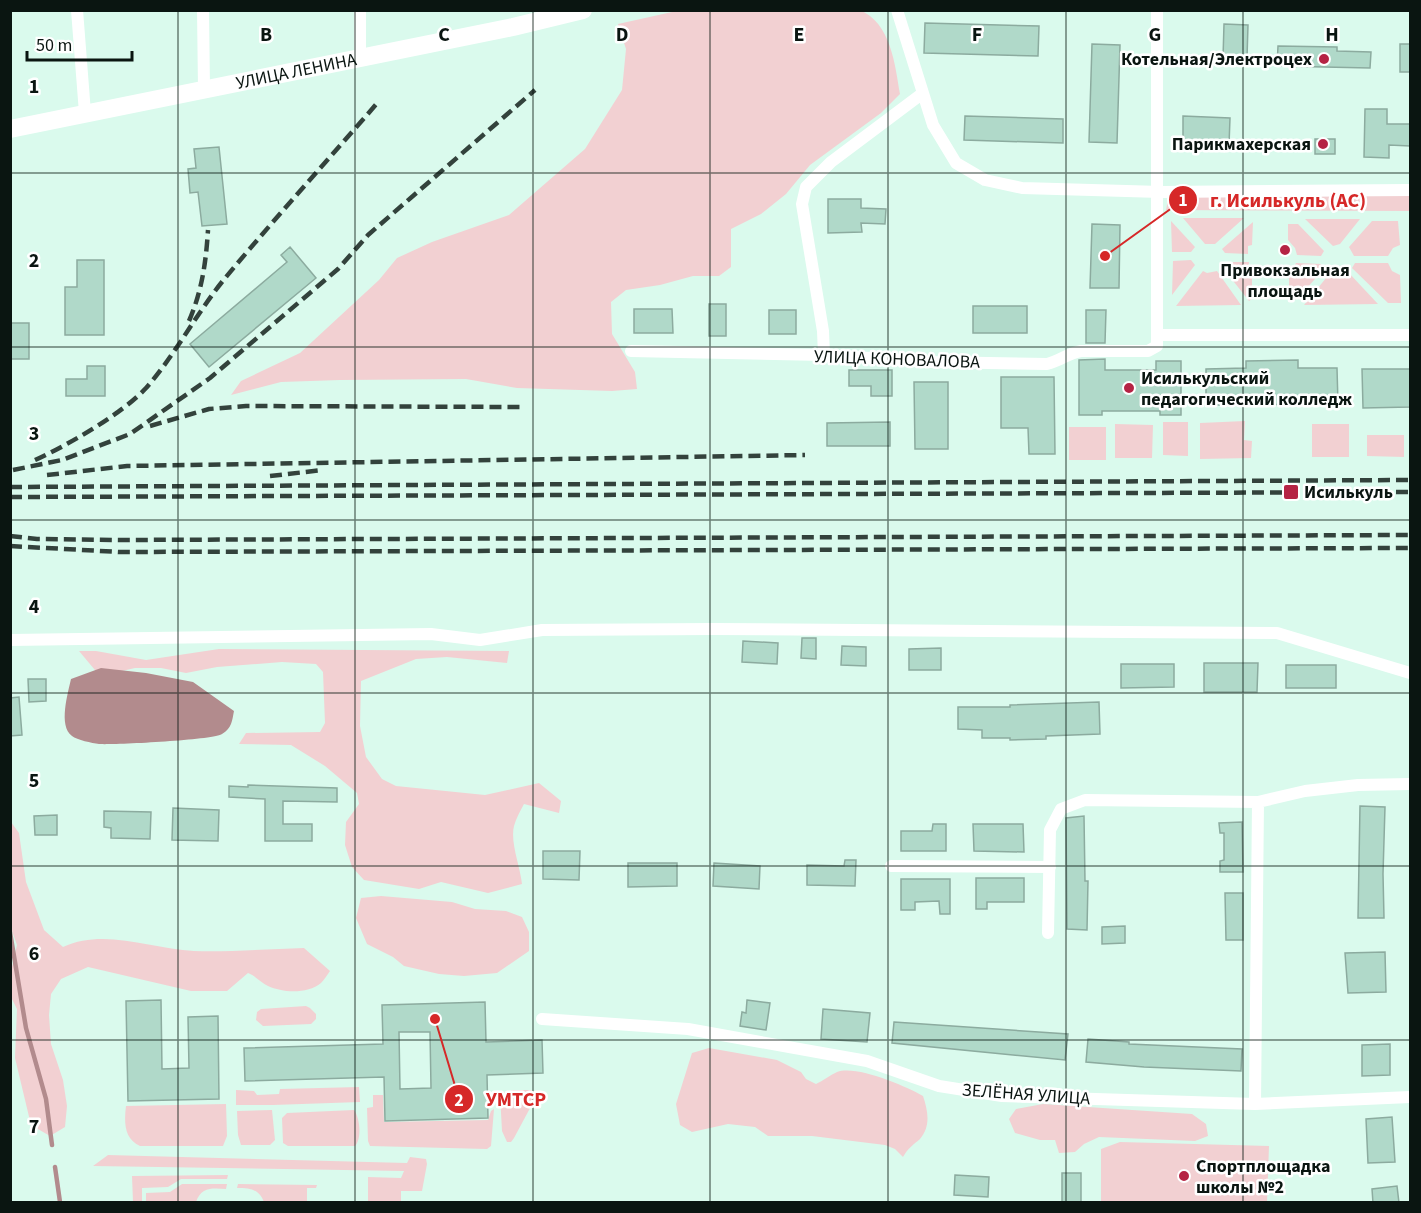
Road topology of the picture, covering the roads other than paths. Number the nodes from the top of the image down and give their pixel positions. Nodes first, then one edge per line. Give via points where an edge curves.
1 (77, 10) edge
2 (203, 10) edge
3 (360, 10) edge
4 (583, 10) edge
5 (897, 10) edge
6 (1156, 10) edge
7 (360, 58) junction
8 (204, 89) junction
9 (923, 93) junction
10 (85, 113) junction
11 (10, 129) edge
12 (1410, 190) edge
13 (1158, 192) junction
14 (1410, 335) edge
15 (1158, 340) junction
16 (631, 351) dead end
17 (824, 356) junction
18 (10, 640) edge
19 (1410, 672) edge
20 (1410, 784) edge
21 (1258, 802) junction
22 (891, 866) dead end
23 (1050, 867) junction
24 (1048, 933) dead end
25 (542, 1019) dead end
26 (1410, 1096) edge
27 (1256, 1104) junction

1 - 10 street
2 - 8 street
3 - 7 street
4 - 7 street, УЛИЦА ЛЕНИНА
5 - 9 street
6 - 13 street
7 - 8 street, УЛИЦА ЛЕНИНА
8 - 10 street, УЛИЦА ЛЕНИНА
9 - 13 street via 933,125 956,163 985,180 1022,188
9 - 17 street via 831,162 806,187 802,204
10 - 11 street, УЛИЦА ЛЕНИНА
12 - 13 street
13 - 15 street
14 - 15 street, УЛИЦА КОНОВАЛОВА
15 - 17 street, УЛИЦА КОНОВАЛОВА via 1148,351 1081,351 1047,364
16 - 17 street, УЛИЦА КОНОВАЛОВА
18 - 19 street via 431,634 480,639 542,630 690,629 1277,633
20 - 21 street via 1305,791
21 - 23 street via 1085,800 1061,809 1050,830
21 - 27 street
22 - 23 street
23 - 24 street
25 - 27 street, ЗЕЛЁНАЯ УЛИЦА via 688,1029 867,1061 939,1086 1002,1096
26 - 27 street, ЗЕЛЁНАЯ УЛИЦА

